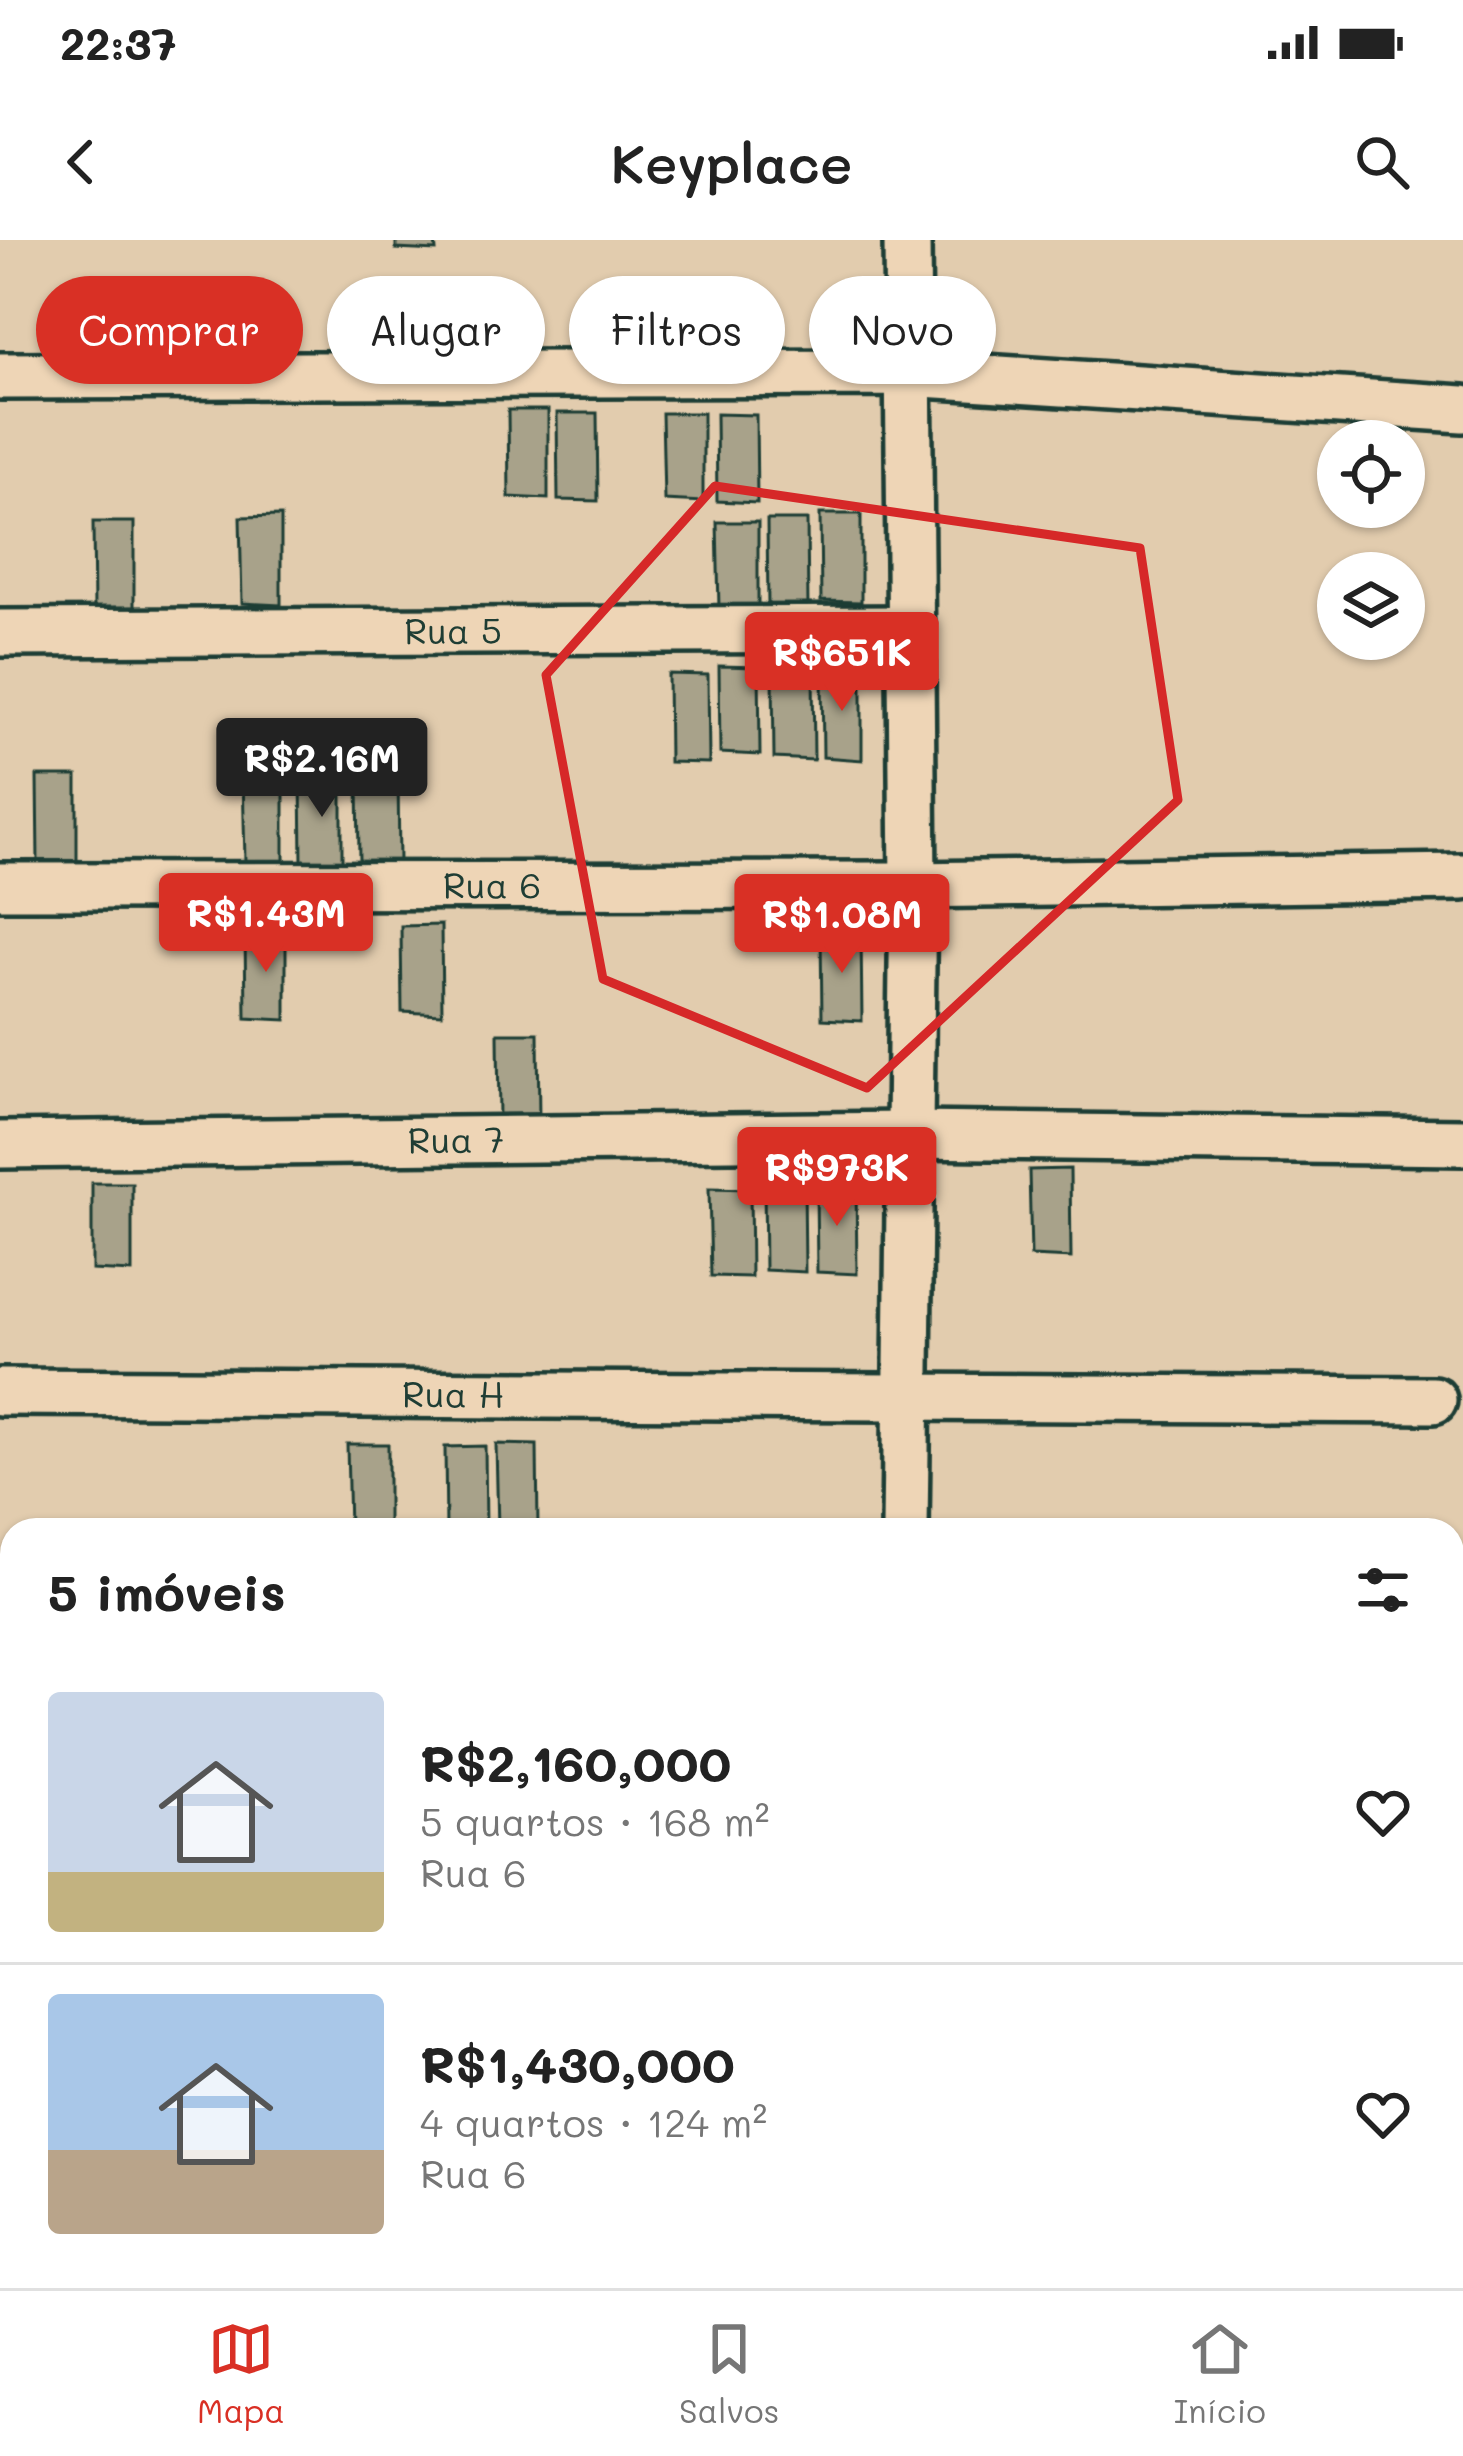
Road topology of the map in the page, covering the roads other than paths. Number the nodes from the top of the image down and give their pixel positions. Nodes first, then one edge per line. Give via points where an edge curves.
1 (908, 240) edge
2 (908, 276) edge
3 (809, 373) edge
4 (0, 376) edge
5 (996, 379) edge
6 (908, 384) edge
7 (1463, 409) edge
8 (908, 629) junction
9 (0, 633) edge
10 (1463, 877) edge
11 (913, 885) junction
12 (0, 886) edge
13 (910, 1135) junction
14 (1463, 1142) edge
15 (0, 1145) edge
16 (0, 1392) edge
17 (907, 1398) junction
18 (1433, 1400) dead end
19 (905, 1518) edge

1 - 2 street
3 - 4 street
5 - 7 street
6 - 8 street
8 - 9 street, Rua 5
8 - 11 street
10 - 11 street, Rua 6
11 - 12 street, Rua 6
11 - 13 street
13 - 14 street, Rua 7
13 - 15 street, Rua 7
13 - 17 street
16 - 17 street, Rua H
17 - 18 street, Rua H
17 - 19 street

